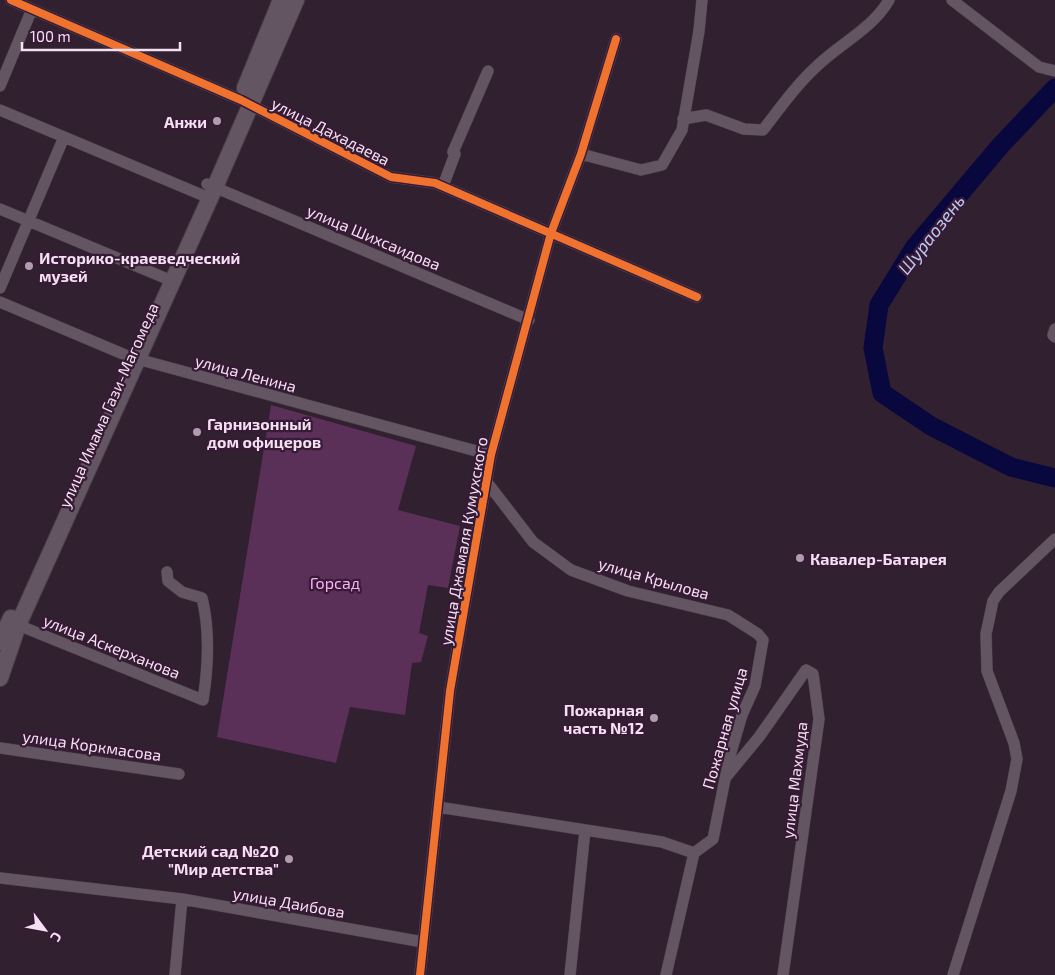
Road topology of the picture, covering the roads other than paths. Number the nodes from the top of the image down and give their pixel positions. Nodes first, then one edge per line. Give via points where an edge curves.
1 (12, 0) edge
2 (281, 0) edge
3 (296, 0) edge
4 (702, 0) edge
5 (889, 0) edge
6 (952, 0) edge
7 (32, 8) junction
8 (616, 38) dead end
9 (488, 71) dead end
10 (1055, 71) edge
11 (0, 86) edge
12 (245, 103) junction
13 (0, 110) edge
14 (683, 119) junction
15 (64, 137) junction
16 (581, 154) junction
17 (443, 186) junction
18 (208, 189) junction
19 (0, 210) edge
20 (29, 221) junction
21 (551, 233) junction
22 (165, 278) junction
23 (0, 288) edge
24 (697, 297) dead end
25 (0, 302) edge
26 (529, 320) junction
27 (1055, 329) edge
28 (1055, 337) edge
29 (134, 358) junction
30 (491, 455) junction
31 (486, 481) junction
32 (1055, 539) edge
33 (167, 572) dead end
34 (14, 623) junction
35 (758, 634) joint
36 (0, 642) edge
37 (0, 678) edge
38 (0, 748) edge
39 (179, 774) dead end
40 (724, 781) junction
41 (438, 807) junction
42 (585, 830) junction
43 (694, 853) junction
44 (0, 878) edge
45 (182, 899) junction
46 (423, 942) junction
47 (175, 975) edge
48 (420, 975) edge
49 (570, 975) edge
50 (666, 975) edge
51 (783, 975) edge
52 (953, 975) edge

1 - 7 street, улица Дахадаева
2 - 12 main road, улица Имама Гази-Магомеда
3 - 12 main road
4 - 14 street
5 - 14 street via 860,32 818,65 763,130 744,129 706,115
6 - 10 street via 1040,66
7 - 11 street
7 - 12 street, улица Дахадаева
8 - 16 street, улица Джамаля Кумухского
9 - 17 street via 453,152
12 - 17 street, улица Дахадаева via 391,177 436,182
12 - 18 main road, улица Имама Гази-Магомеда
13 - 15 street, улица Шихсаидова
14 - 16 street via 682,130 662,165 641,170
15 - 18 street, улица Шихсаидова
15 - 20 street
16 - 21 street, улица Джамаля Кумухского
17 - 21 street, улица Дахадаева
18 - 22 main road, улица Имама Гази-Магомеда
18 - 26 street, улица Шихсаидова
18 - 29 main road
19 - 20 street
20 - 22 street
20 - 23 street
21 - 24 street, улица Дахадаева
21 - 26 street, улица Джамаля Кумухского
22 - 29 main road, улица Имама Гази-Магомеда
25 - 29 street, улица Ленина
26 - 30 street, улица Джамаля Кумухского
27 - 28 street
29 - 30 street, улица Ленина
29 - 34 main road
30 - 31 street, улица Джамаля Кумухского
31 - 35 street, улица Крылова via 533,542 570,570 628,591 728,615
31 - 41 street, улица Джамаля Кумухского via 450,691
32 - 52 street via 993,601 986,634 987,670 1014,743 1016,759 1011,791
33 - 34 street, улица Аскерханова via 168,581 182,592 202,598 206,613 203,700
34 - 36 main road
34 - 37 main road
35 - 40 street, Пожарная улица via 763,640 755,686 742,715
38 - 39 street, улица Коркмасова
40 - 43 street, Пожарная улица via 713,839
40 - 51 street, улица Махмуда via 806,670 813,674 819,719
41 - 42 street
41 - 46 street, улица Джамаля Кумухского
42 - 43 street via 662,842
42 - 49 street
43 - 50 street
44 - 45 street, улица Даибова
45 - 46 street, улица Даибова
45 - 47 street
46 - 48 street, улица Джамаля Кумухского

